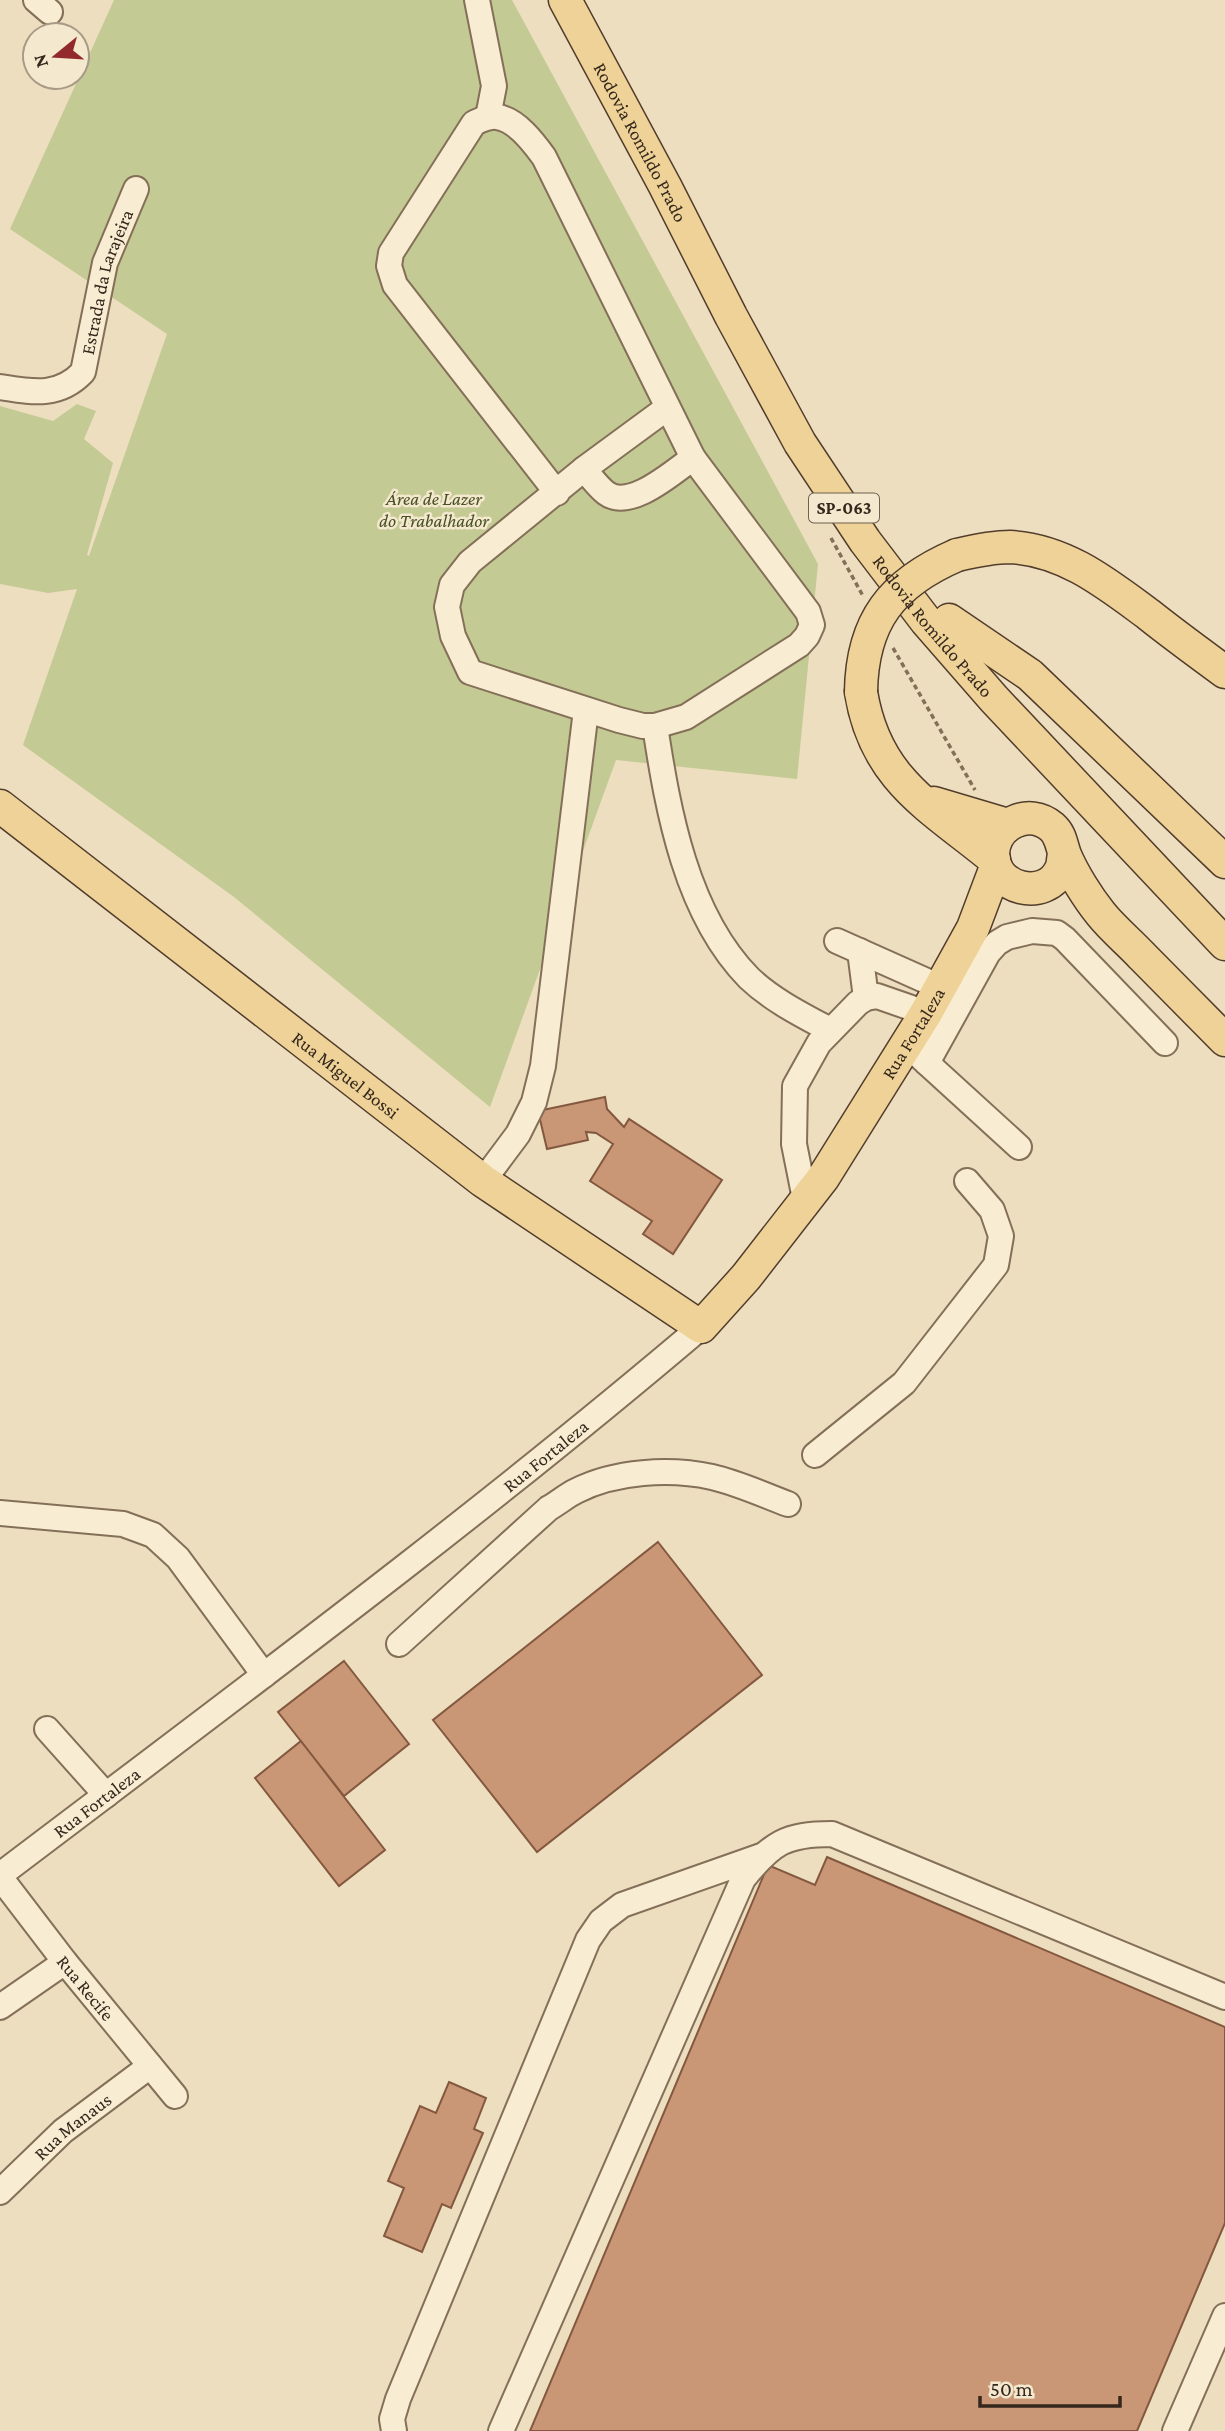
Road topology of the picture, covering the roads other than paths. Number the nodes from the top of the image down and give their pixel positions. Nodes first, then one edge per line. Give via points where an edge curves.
1 (477, 0) edge
2 (565, 0) edge
3 (580, 0) edge
4 (488, 117) junction
5 (136, 189) dead end
6 (0, 387) edge
7 (667, 408) junction
8 (693, 458) junction
9 (584, 469) junction
10 (557, 493) junction
11 (949, 620) junction
12 (1225, 673) edge
13 (586, 710) junction
14 (655, 726) junction
15 (919, 799) junction
16 (0, 806) edge
17 (1008, 825) junction
18 (1065, 854) junction
19 (1225, 862) edge
20 (995, 863) junction
21 (1032, 889) junction
22 (1100, 914) junction
23 (973, 928) junction
24 (1225, 930) edge
25 (838, 941) dead end
26 (1225, 944) edge
27 (860, 951) junction
28 (866, 998) junction
29 (933, 1000) junction
30 (830, 1030) junction
31 (1225, 1040) edge
32 (1165, 1043) dead end
33 (917, 1054) junction
34 (1018, 1147) dead end
35 (483, 1181) junction
36 (967, 1181) dead end
37 (805, 1199) junction
38 (701, 1327) junction
39 (816, 1455) dead end
40 (788, 1504) dead end
41 (0, 1513) edge
42 (399, 1644) dead end
43 (264, 1675) junction
44 (47, 1729) dead end
45 (106, 1795) junction
46 (761, 1856) junction
47 (0, 1876) edge
48 (65, 1962) junction
49 (1225, 1997) edge
50 (0, 2007) edge
51 (150, 2066) junction
52 (176, 2096) dead end
53 (0, 2192) edge
54 (1225, 2316) edge
55 (394, 2431) edge
56 (501, 2431) edge
57 (1175, 2431) edge

1 - 4 street via 494,86
2 - 26 main road, Rodovia Romildo Prado / SP-063 via 800,443 865,541 994,699
3 - 11 main road, Rodovia Romildo Prado / SP-063 via 811,438 874,533
4 - 7 street via 498,116 527,134 544,158
4 - 10 street via 474,123 391,253 388,266 395,285
5 - 6 street, Estrada da Larajeira via 105,263 82,372 71,384 56,390
7 - 8 street
7 - 9 street
8 - 9 street via 639,495 622,499 608,495
8 - 14 street via 808,612 812,625 799,645 778,659 686,718
9 - 10 street
10 - 13 street via 470,562 452,585 447,607 453,636 470,672
11 - 19 main road via 1030,675
11 - 24 main road, Rodovia Romildo Prado / SP-063 via 1122,822
12 - 15 main road, bridge via 1096,575 1071,563 1010,547 957,555 930,567 893,597 867,640 862,663 861,692 876,746 895,775
13 - 14 street
13 - 35 street via 543,1066 534,1102 518,1134
14 - 30 street via 690,881 717,936 750,978
15 - 17 main road
15 - 20 main road
16 - 35 main road, Rua Miguel Bossi
17 - 18 main road via 1026,818 1045,822 1059,835
17 - 20 main road via 998,836
18 - 21 main road via 1053,880
18 - 22 main road
20 - 21 main road via 1005,879 1018,888
20 - 23 main road, Rua Fortaleza
21 - 22 main road
21 - 23 main road, Rua Fortaleza
22 - 31 main road
23 - 29 main road, Rua Fortaleza
25 - 27 street
27 - 28 street
27 - 29 street
28 - 29 street
28 - 30 street
29 - 33 main road, Rua Fortaleza
30 - 37 street via 794,1086 793,1144
32 - 33 street via 1065,939 1057,933 1032,931 1007,937 988,953
33 - 34 street
33 - 37 main road, Rua Fortaleza
35 - 38 main road, Rua Miguel Bossi
36 - 39 street via 992,1210 1001,1236 996,1265 904,1383
37 - 38 main road, Rua Fortaleza
38 - 43 street, Rua Fortaleza via 589,1421
40 - 42 street via 713,1477 639,1474 603,1480 549,1508
41 - 43 street via 123,1524 153,1535 178,1558
43 - 45 street, Rua Fortaleza
44 - 45 street
45 - 47 street, Rua Fortaleza
46 - 49 street via 780,1842 805,1834 832,1834
46 - 55 street via 622,1905 601,1921 588,1940 398,2399
46 - 56 street via 743,1879
47 - 48 street, Rua Recife
48 - 50 street
48 - 51 street, Rua Recife
51 - 52 street, Rua Recife
51 - 53 street, Rua Manaus via 64,2131
54 - 57 street

